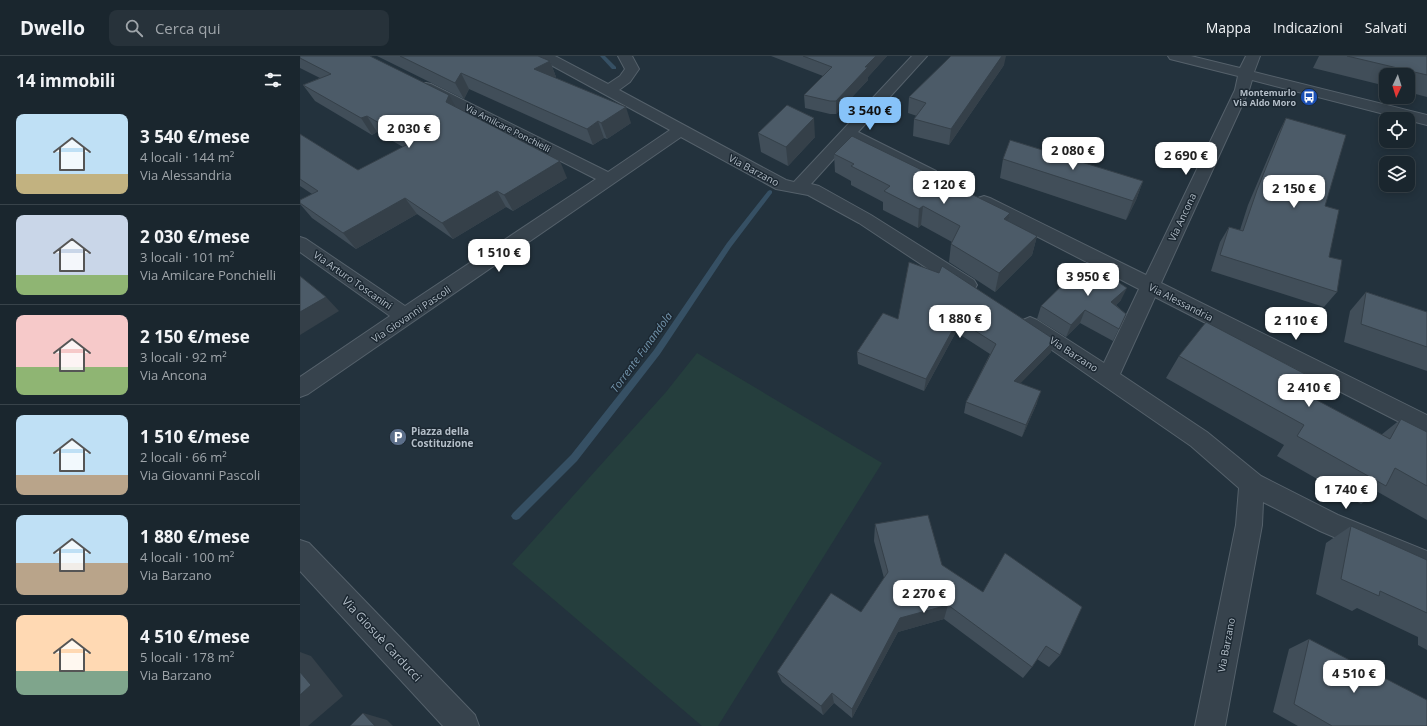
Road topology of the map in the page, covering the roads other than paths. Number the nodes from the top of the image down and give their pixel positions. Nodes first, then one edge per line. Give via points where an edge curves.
1 (544, 56) edge
2 (625, 56) edge
3 (920, 56) edge
4 (1175, 56) edge
5 (1253, 56) edge
6 (1247, 74) junction
7 (412, 81) edge
8 (607, 91) junction
9 (1427, 120) edge
10 (680, 131) junction
11 (849, 134) junction
12 (609, 179) junction
13 (947, 183) edge
14 (798, 188) junction
15 (968, 194) edge
16 (300, 243) edge
17 (1150, 286) junction
18 (986, 297) edge
19 (1013, 315) edge
20 (406, 317) junction
21 (1108, 377) junction
22 (300, 388) edge
23 (1427, 426) edge
24 (1252, 484) junction
25 (300, 552) edge
26 (1427, 564) edge
27 (464, 726) edge
28 (1210, 726) edge

1 - 8 street, Via Barzano
2 - 8 street via 632,69 630,75
3 - 11 street
4 - 6 street
5 - 6 street, Via Ancona
6 - 9 street
6 - 17 street, Via Ancona via 1242,90
7 - 12 street, Via Amilcare Ponchielli
8 - 10 street, Via Barzano
10 - 12 street, Via Giovanni Pascoli
10 - 14 street, Via Barzano via 782,185
11 - 13 street
11 - 14 street
12 - 20 street, Via Giovanni Pascoli
14 - 18 street, Via Barzano via 813,190 866,219
15 - 17 street, Via Alessandria
16 - 20 street, Via Arturo Toscanini
17 - 21 street, Via Ancona
17 - 23 street, Via Alessandria
19 - 21 street, Via Barzano
20 - 22 street, Via Giovanni Pascoli
21 - 24 street, Via Barzano via 1199,439
24 - 26 street via 1329,523
24 - 28 street, Via Barzano via 1249,525
25 - 27 street, Via Giosuè Carducci

